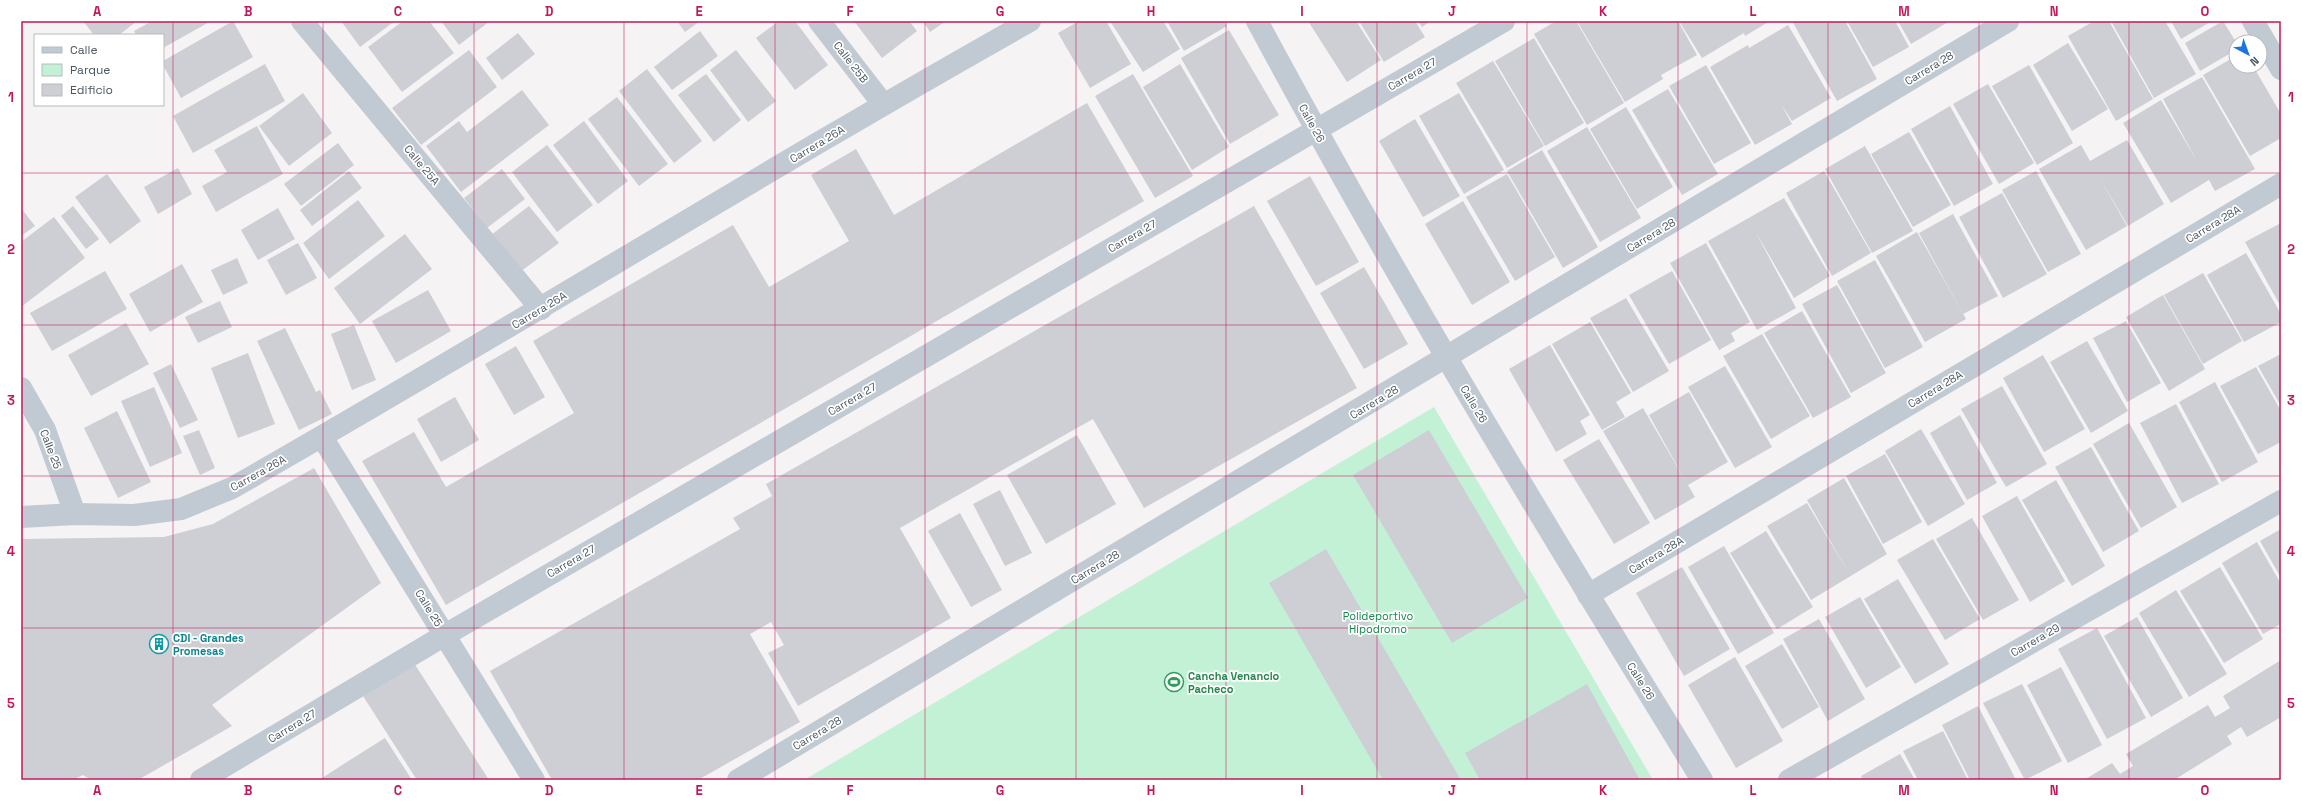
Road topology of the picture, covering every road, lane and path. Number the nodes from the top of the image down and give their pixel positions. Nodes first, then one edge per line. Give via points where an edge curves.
1 (302, 21) edge
2 (818, 21) edge
3 (1030, 21) edge
4 (1257, 21) edge
5 (1504, 21) edge
6 (2008, 21) edge
7 (2253, 21) edge
8 (2281, 69) edge
9 (883, 104) junction
10 (1315, 130) junction
11 (2281, 184) edge
12 (541, 309) junction
13 (1447, 358) junction
14 (21, 388) edge
15 (322, 437) junction
16 (2281, 501) edge
17 (75, 514) junction
18 (21, 517) edge
19 (1588, 595) junction
20 (445, 635) junction
21 (201, 780) edge
22 (534, 780) edge
23 (738, 780) edge
24 (1702, 780) edge
25 (1789, 780) edge

1 - 12 street, Calle 25A
2 - 9 street, Calle 25B
3 - 9 street, Carrera 26A
4 - 10 street, Calle 26
5 - 10 street, Carrera 27
6 - 13 street, Carrera 28
7 - 8 street
9 - 12 street, Carrera 26A
10 - 13 street, Calle 26
10 - 20 street, Carrera 27
11 - 19 street, Carrera 28A
12 - 15 street, Carrera 26A
13 - 19 street, Calle 26
13 - 23 street, Carrera 28
14 - 17 street, Calle 25 via 46,430
15 - 17 street, Carrera 26A via 232,488 181,509 134,515
15 - 20 street, Calle 25
16 - 25 street, Carrera 29
17 - 18 street, Carrera 26A
19 - 24 street, Calle 26
20 - 21 street, Carrera 27
20 - 22 street, Calle 25

